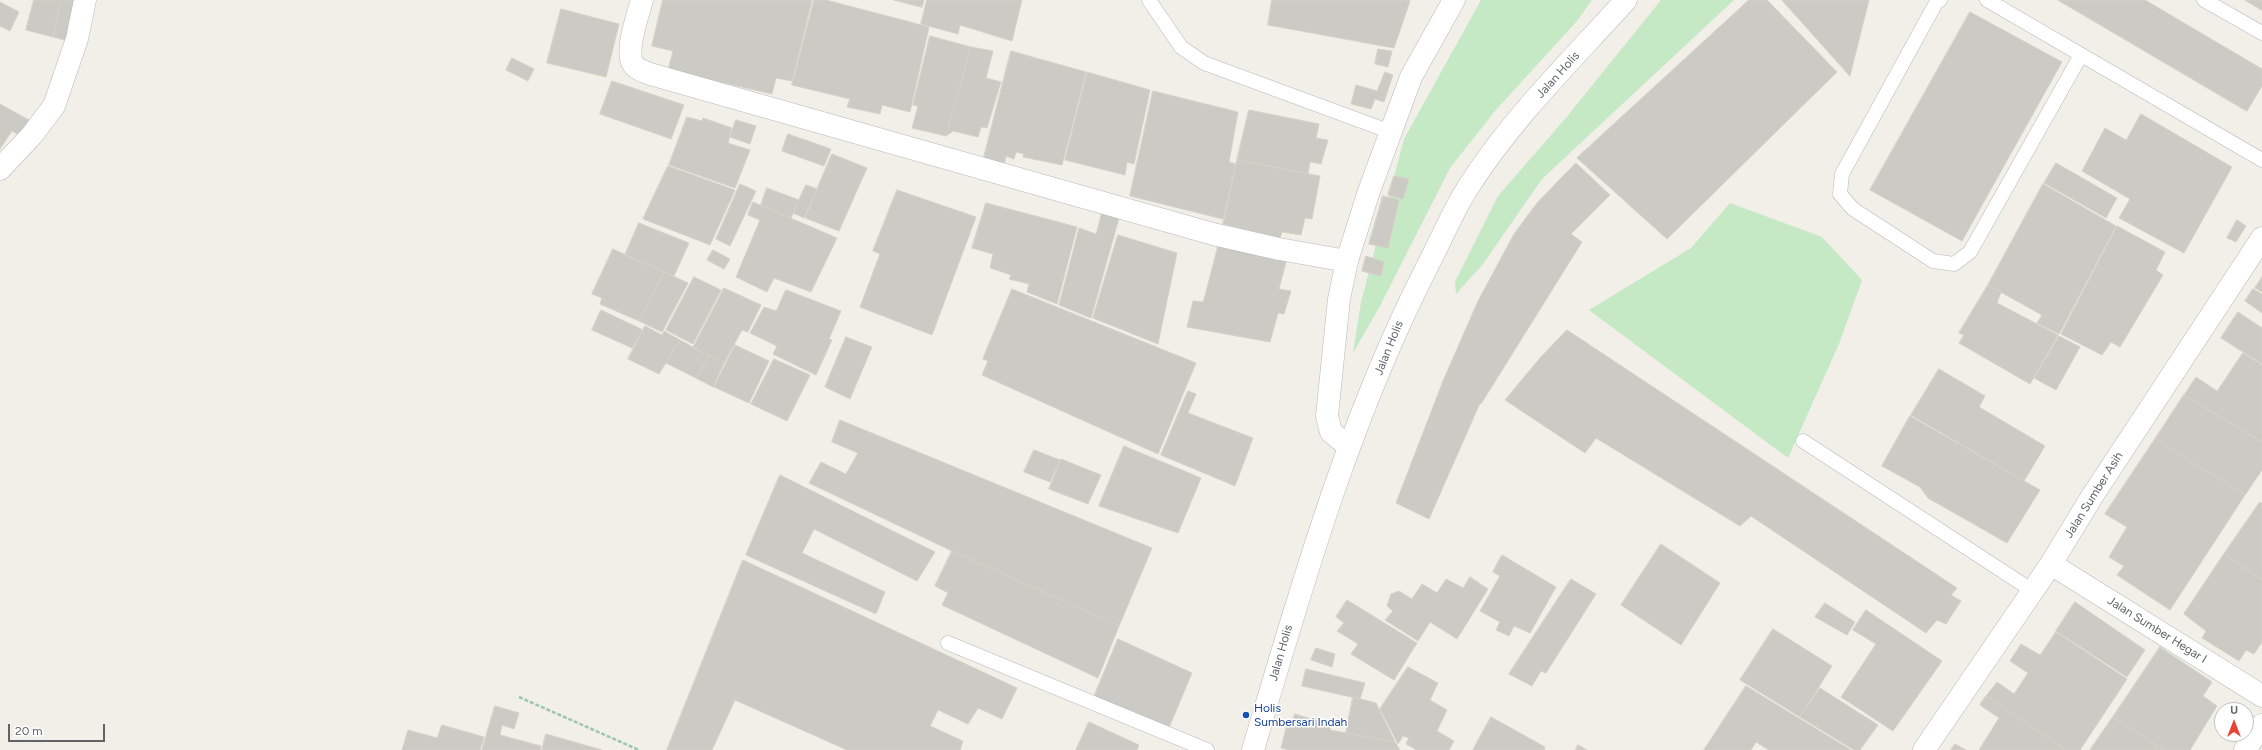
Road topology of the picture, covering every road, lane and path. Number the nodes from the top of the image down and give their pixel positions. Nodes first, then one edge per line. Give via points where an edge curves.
1 (85, 0) edge
2 (642, 0) edge
3 (1149, 0) edge
4 (1454, 0) edge
5 (1626, 0) edge
6 (1940, 0) edge
7 (1987, 0) edge
8 (2204, 0) edge
9 (2262, 33) edge
10 (2082, 55) junction
11 (1391, 132) junction
12 (2262, 160) edge
13 (0, 169) edge
14 (2262, 238) edge
15 (1347, 261) junction
16 (1802, 441) dead end
17 (1348, 446) junction
18 (2051, 564) junction
19 (2033, 592) junction
20 (948, 643) dead end
21 (2262, 696) edge
22 (518, 697) dead end
23 (2262, 725) edge
24 (638, 750) edge
25 (1207, 750) edge
26 (1253, 750) edge
27 (1924, 750) edge
28 (2246, 750) edge

1 - 13 street via 77,39 54,106 32,135
2 - 15 street via 630,48 632,62 638,69 654,75 1213,234
3 - 11 lane via 1181,47 1204,63
4 - 11 street via 1411,77
5 - 17 street, Jalan Holis via 1517,121 1466,191 1401,317
6 - 10 lane via 1936,3 1842,174 1840,194 1853,209 1933,261 1954,264 1970,252
7 - 10 lane
8 - 9 lane
10 - 12 lane
11 - 15 street
14 - 18 street, Jalan Sumber Asih via 2091,498
15 - 17 street via 1339,299 1327,416 1331,432
16 - 19 lane
17 - 26 street, Jalan Holis via 1298,595
18 - 19 street, Jalan Sumber Asih
18 - 21 street, Jalan Sumber Hegar I
19 - 27 street, Jalan Sumber Asih
20 - 25 lane
22 - 24 path
23 - 28 street

